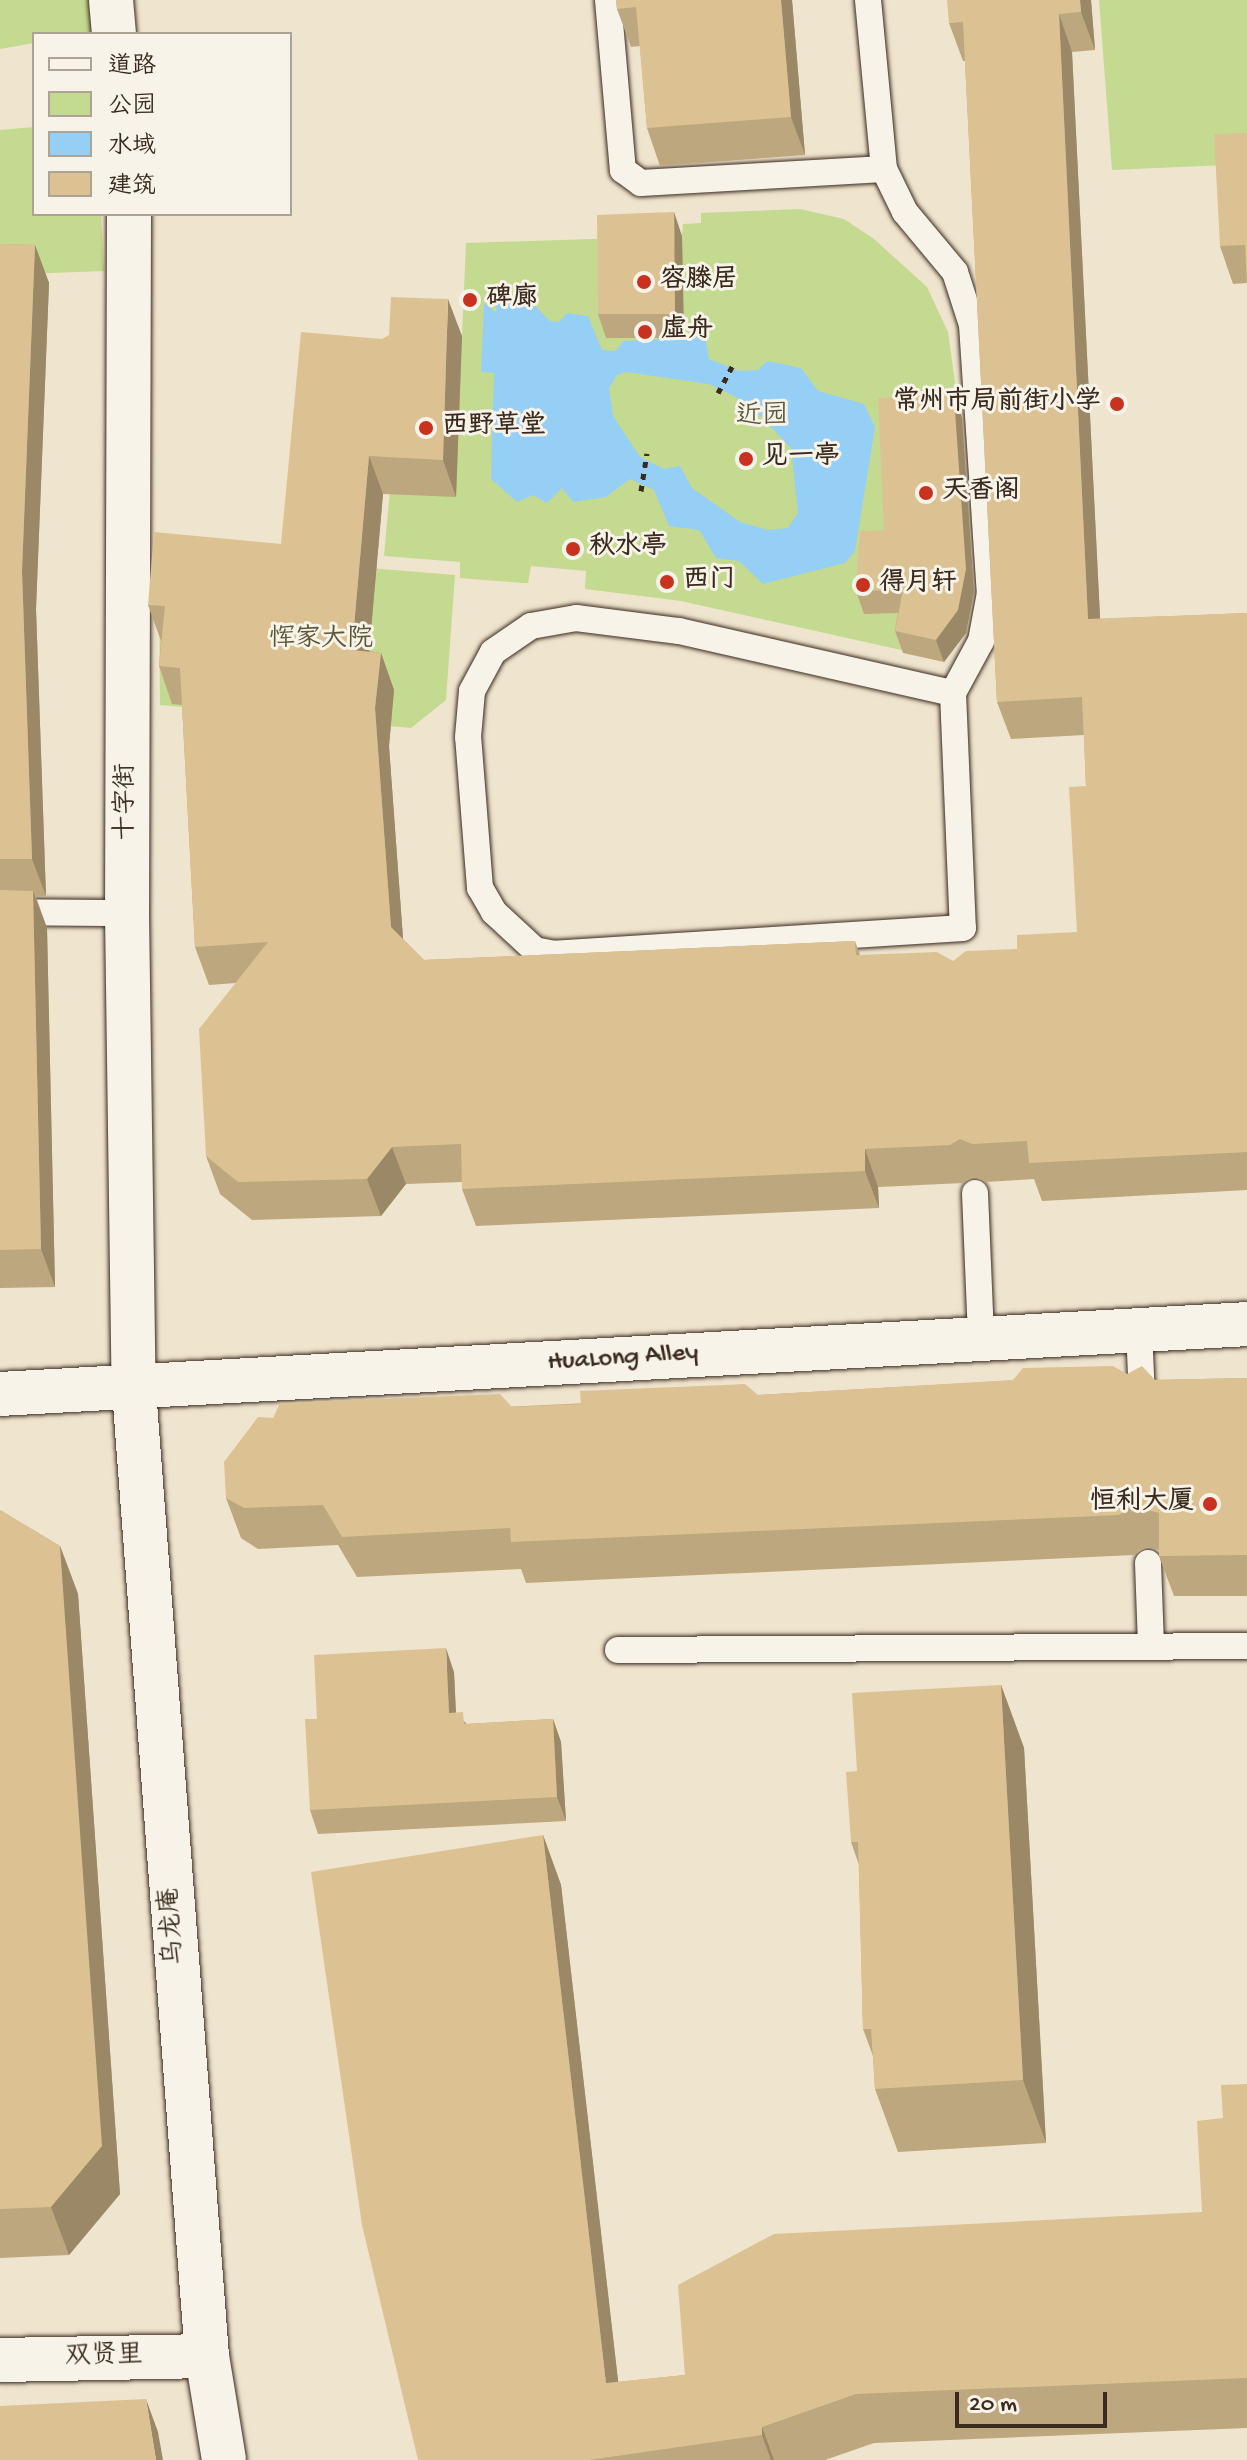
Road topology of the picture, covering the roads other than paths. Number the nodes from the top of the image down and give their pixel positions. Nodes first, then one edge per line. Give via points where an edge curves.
1 (111, 0) edge
2 (608, 0) edge
3 (868, 0) edge
4 (114, 32) edge
5 (884, 169) junction
6 (129, 216) edge
7 (953, 693) junction
8 (0, 912) edge
9 (127, 913) junction
10 (963, 928) junction
11 (964, 955) edge
12 (975, 1193) dead end
13 (1247, 1324) edge
14 (1139, 1329) junction
15 (981, 1337) junction
16 (134, 1390) junction
17 (0, 1394) edge
18 (1142, 1399) edge
19 (1148, 1563) dead end
20 (1151, 1646) junction
21 (1247, 1646) edge
22 (618, 1650) dead end
23 (207, 2356) junction
24 (0, 2360) edge
25 (224, 2460) edge

1 - 4 street
2 - 5 lane via 623,170 641,183
3 - 5 lane
5 - 7 lane via 905,212 955,272 972,325 990,593 981,641
6 - 9 street, 十字街
7 - 10 lane
7 - 10 lane via 679,631 576,618 531,626 493,652 472,691 468,737 480,888 494,912 535,950 555,954
8 - 9 lane
9 - 16 street, 十字街
10 - 11 lane
12 - 15 lane
13 - 14 street, HuaLong Alley
14 - 15 street, HuaLong Alley
14 - 18 lane
15 - 16 street, HuaLong Alley
16 - 17 street, HuaLong Alley
16 - 23 street, 乌龙庵
19 - 20 lane
20 - 21 lane
20 - 22 lane
23 - 24 street, 双贤里
23 - 25 street, 乌龙庵

